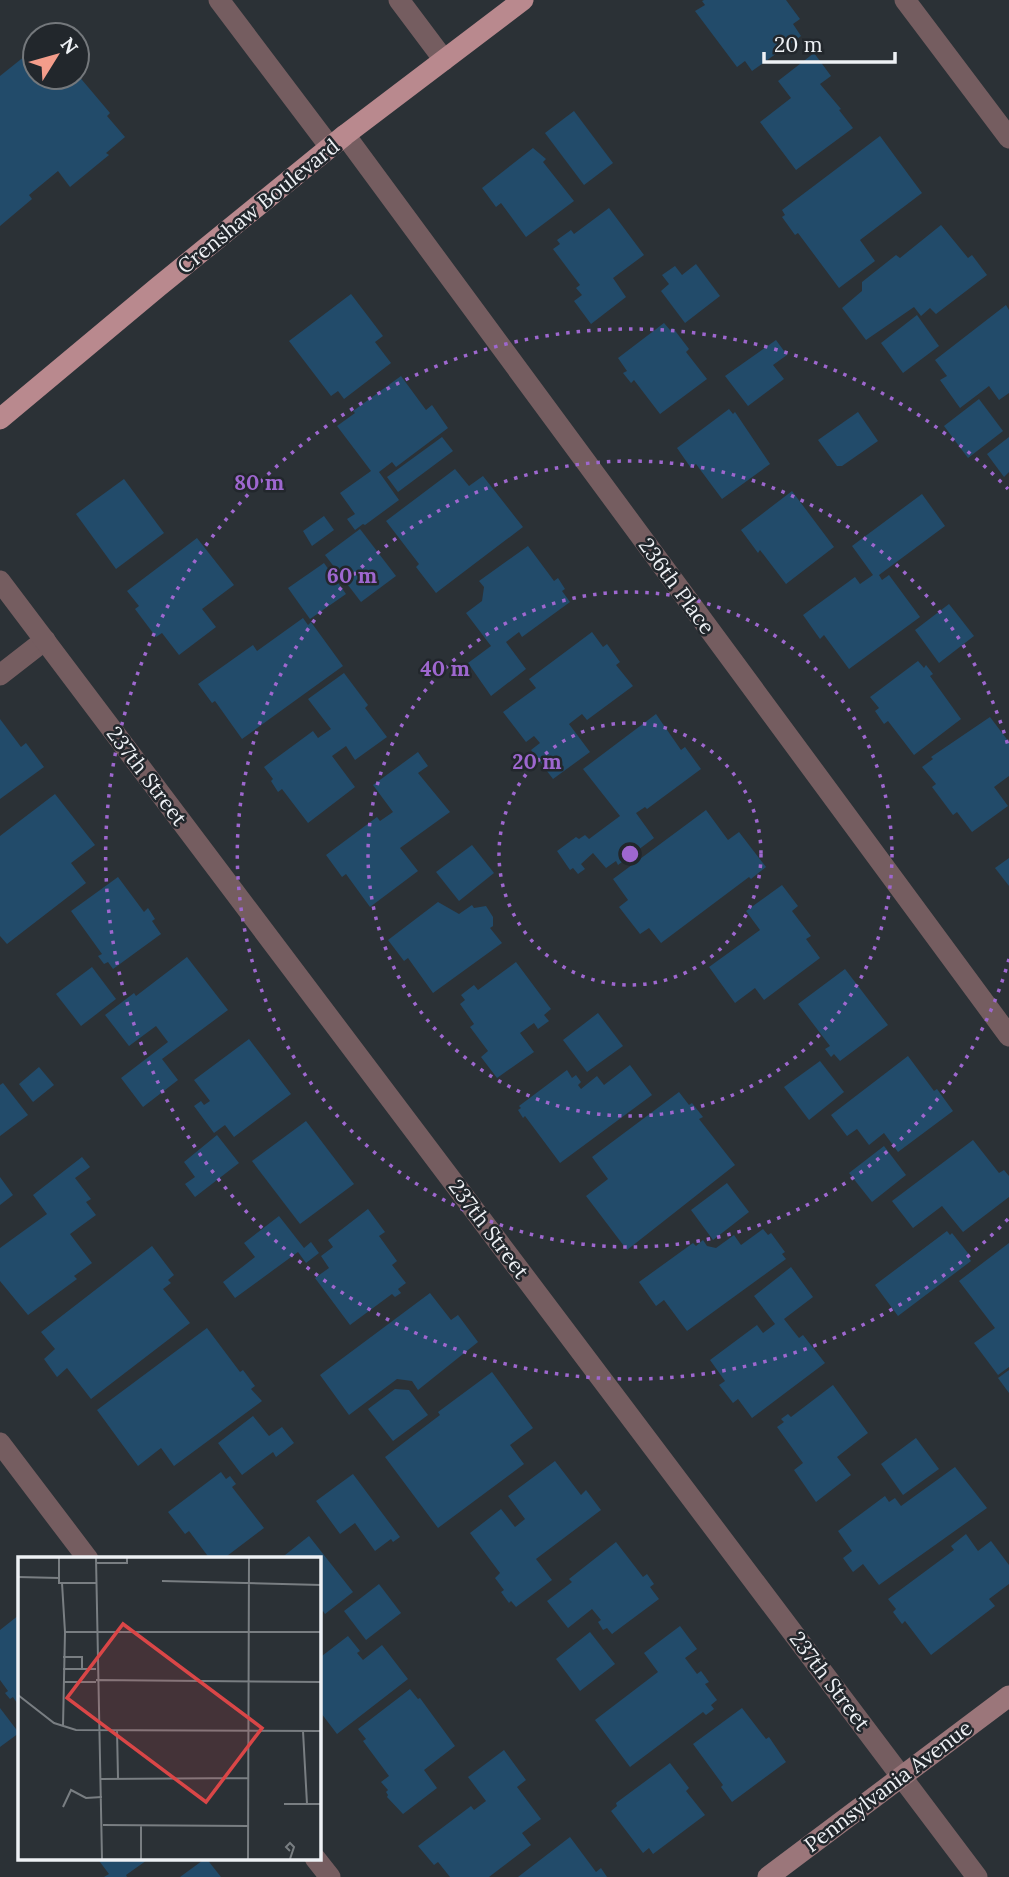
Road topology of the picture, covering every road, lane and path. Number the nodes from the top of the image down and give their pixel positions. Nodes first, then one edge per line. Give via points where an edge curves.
1 (219, 0) edge
2 (399, 0) edge
3 (523, 0) edge
4 (905, 0) edge
5 (444, 60) junction
6 (1009, 138) edge
7 (337, 141) junction
8 (0, 419) edge
9 (0, 581) edge
10 (45, 640) junction
11 (0, 674) edge
12 (1009, 1036) edge
13 (0, 1443) edge
14 (86, 1557) edge
15 (1009, 1696) edge
16 (902, 1776) junction
17 (317, 1860) edge
18 (330, 1877) edge
19 (768, 1877) edge
20 (977, 1877) edge

1 - 7 street, 236th Place
2 - 5 street
3 - 5 main road, Crenshaw Boulevard
4 - 6 street
5 - 7 main road, Crenshaw Boulevard
7 - 8 main road, Crenshaw Boulevard
7 - 12 street, 236th Place
9 - 10 street, 237th Street
10 - 11 street
10 - 16 street, 237th Street
13 - 14 street
15 - 16 street, Pennsylvania Avenue
16 - 19 street, Pennsylvania Avenue
16 - 20 street, 237th Street
17 - 18 street

